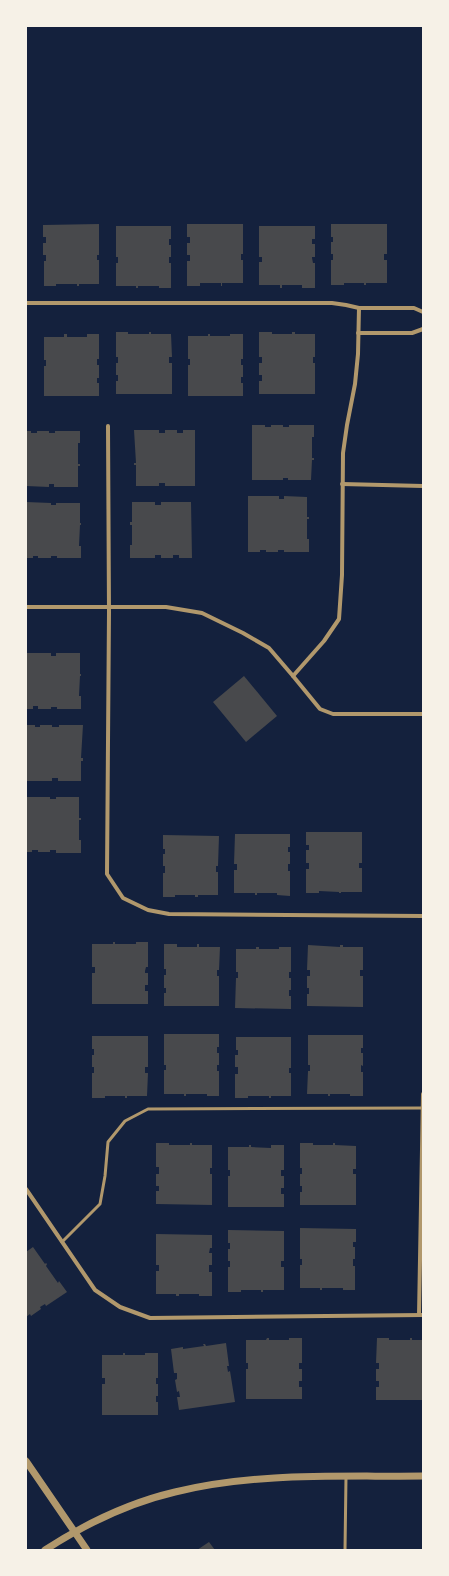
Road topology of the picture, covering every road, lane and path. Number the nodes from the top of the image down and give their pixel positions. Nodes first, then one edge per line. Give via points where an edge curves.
1 (26, 303) edge
2 (359, 308) junction
3 (423, 312) edge
4 (423, 330) edge
5 (358, 333) junction
6 (108, 426) dead end
7 (342, 484) junction
8 (423, 486) edge
9 (26, 607) edge
10 (109, 607) junction
11 (293, 676) junction
12 (423, 714) edge
13 (423, 916) edge
14 (423, 1094) edge
15 (423, 1108) edge
16 (26, 1189) edge
17 (62, 1242) junction
18 (421, 1315) edge
19 (26, 1461) edge
20 (423, 1476) edge
21 (346, 1477) junction
22 (74, 1532) junction
23 (45, 1550) edge
24 (87, 1550) edge
25 (345, 1550) edge

1 - 2 street via 332,303
2 - 3 street via 414,308
2 - 5 street
4 - 5 street via 412,333
5 - 7 street via 355,384 343,452
6 - 10 street
7 - 8 street
7 - 11 street via 342,575 339,619 324,641
9 - 10 street
10 - 11 street via 166,607 202,612 269,648
10 - 13 street via 107,874 123,898 148,910 169,914
11 - 12 street via 320,709 333,714
14 - 15 street
15 - 17 lane via 148,1109 125,1121 108,1142 100,1204
15 - 18 street
16 - 17 street
17 - 18 street via 95,1290 120,1308 150,1318
19 - 22 street
20 - 21 street
21 - 22 street via 228,1482 174,1492 118,1510
21 - 25 lane
22 - 23 street
22 - 24 street

